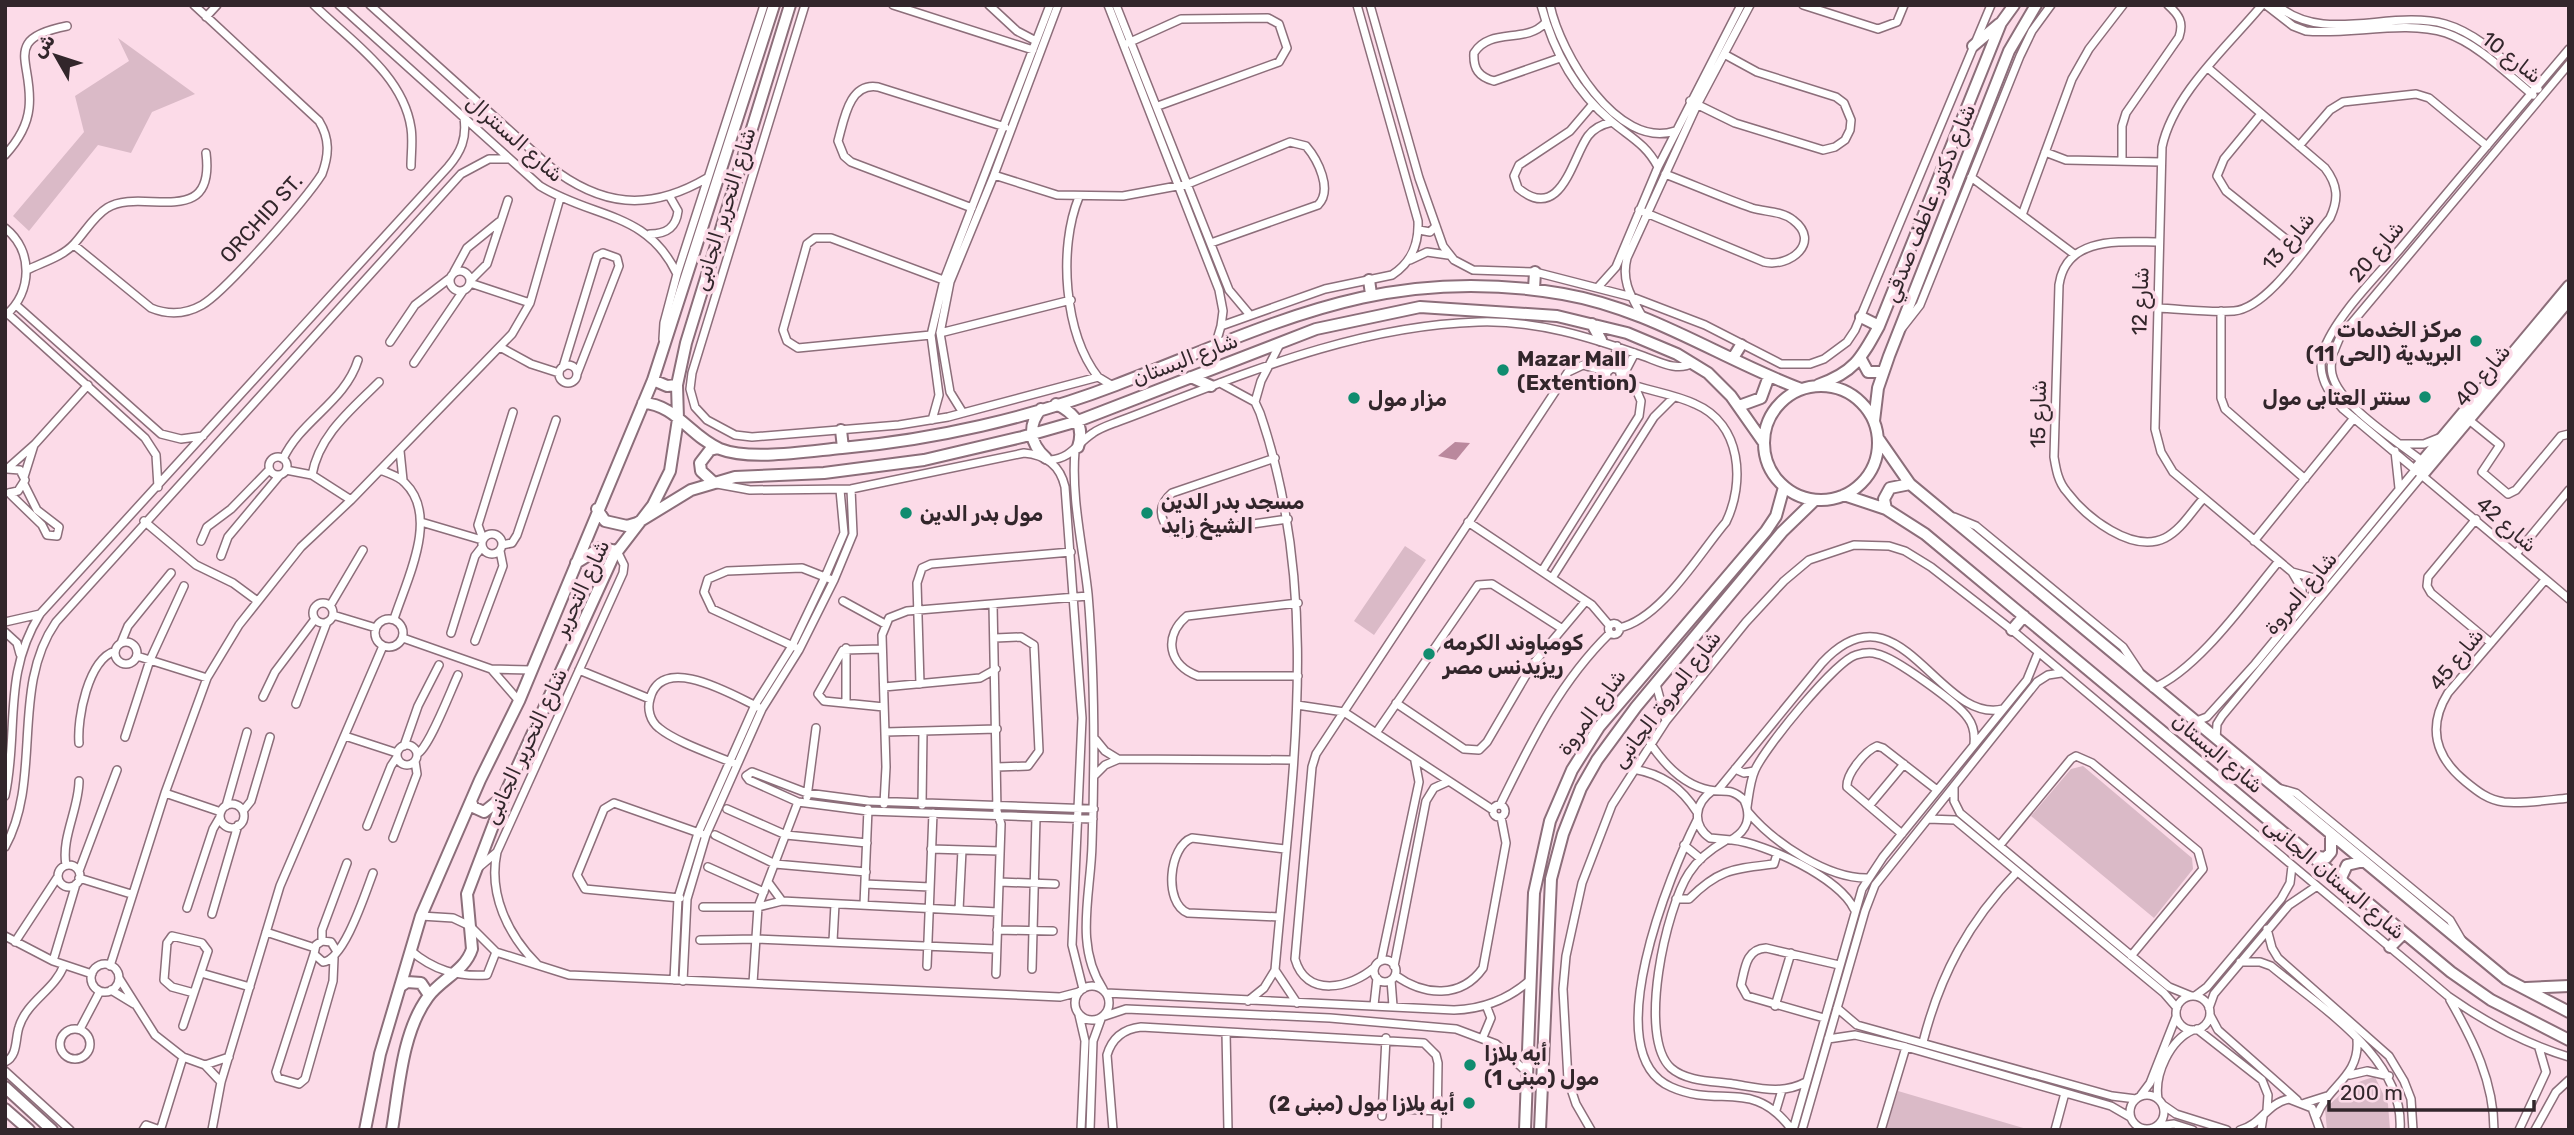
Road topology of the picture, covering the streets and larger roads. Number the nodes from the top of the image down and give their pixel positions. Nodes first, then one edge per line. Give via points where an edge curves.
1 (194, 5) edge
2 (217, 5) edge
3 (314, 5) edge
4 (339, 5) edge
5 (370, 5) edge
6 (764, 5) edge
7 (774, 5) edge
8 (790, 5) edge
9 (805, 5) edge
10 (892, 5) edge
11 (989, 5) edge
12 (1050, 5) edge
13 (1058, 5) edge
14 (1108, 5) edge
15 (1116, 5) edge
16 (1357, 5) edge
17 (1370, 5) edge
18 (1541, 5) edge
19 (1550, 5) edge
20 (1733, 5) edge
21 (1741, 5) edge
22 (1750, 5) edge
23 (1803, 5) edge
24 (1904, 5) edge
25 (1991, 5) edge
26 (2014, 5) edge
27 (2036, 5) edge
28 (2051, 5) edge
29 (2123, 5) edge
30 (2168, 5) edge
31 (2264, 5) edge
32 (2277, 5) edge
33 (1735, 15) junction
34 (206, 16) junction
35 (1545, 23) junction
36 (2001, 23) junction
37 (67, 26) dead end
38 (363, 27) junction
39 (352, 40) junction
40 (1037, 41) junction
41 (1128, 43) junction
42 (1973, 46) junction
43 (2569, 49) edge
44 (1033, 50) junction
45 (1724, 54) junction
46 (1560, 58) junction
47 (2569, 64) edge
48 (2208, 68) junction
49 (1582, 76) junction
50 (750, 80) junction
51 (1574, 81) junction
52 (767, 83) junction
53 (2534, 91) junction
54 (2541, 97) junction
55 (1693, 103) junction
56 (1593, 104) junction
57 (1158, 106) junction
58 (1400, 112) junction
59 (2261, 114) junction
60 (1387, 116) junction
61 (464, 118) junction
62 (1612, 122) junction
63 (1003, 127) junction
64 (1012, 129) junction
65 (1675, 131) junction
66 (725, 141) junction
67 (2299, 146) junction
68 (2487, 150) junction
69 (2045, 152) junction
70 (206, 153) dead end
71 (5, 155) edge
72 (509, 159) junction
73 (2122, 162) junction
74 (2161, 162) junction
75 (411, 166) dead end
76 (1658, 167) junction
77 (1665, 174) junction
78 (995, 176) junction
79 (1971, 177) junction
80 (708, 178) junction
81 (1188, 184) junction
82 (1179, 186) junction
83 (734, 187) junction
84 (747, 189) junction
85 (670, 197) junction
86 (1079, 197) junction
87 (559, 198) junction
88 (508, 200) dead end
89 (972, 208) junction
90 (1643, 212) junction
91 (2022, 215) junction
92 (499, 222) junction
93 (393, 226) junction
94 (1436, 226) junction
95 (5, 228) edge
96 (1419, 230) junction
97 (649, 234) junction
98 (404, 237) junction
99 (2159, 242) junction
100 (1211, 243) junction
101 (74, 245) junction
102 (2302, 252) junction
103 (2074, 254) junction
104 (1448, 255) junction
105 (26, 260) junction
106 (44, 261) junction
107 (1408, 261) junction
108 (27, 270) junction
109 (1535, 272) junction
110 (677, 274) junction
111 (452, 275) junction
112 (1369, 280) junction
113 (947, 281) junction
114 (470, 282) junction
115 (1456, 285) junction
116 (1599, 286) junction
117 (2569, 286) edge
118 (1416, 288) junction
119 (1534, 289) junction
120 (463, 291) junction
121 (1371, 294) junction
122 (1632, 296) junction
123 (1071, 300) junction
124 (2569, 300) edge
125 (530, 303) junction
126 (16, 304) junction
127 (1238, 304) junction
128 (1420, 307) junction
129 (1465, 308) junction
130 (2157, 308) junction
131 (1223, 311) junction
132 (2221, 311) junction
133 (7, 315) edge
134 (1250, 315) junction
135 (1642, 316) junction
136 (1861, 317) junction
137 (1592, 324) junction
138 (1221, 326) junction
139 (1879, 326) junction
140 (1899, 331) junction
141 (935, 334) junction
142 (293, 337) junction
143 (1601, 340) junction
144 (390, 342) dead end
145 (1282, 342) junction
146 (686, 343) junction
147 (1216, 343) junction
148 (1741, 345) junction
149 (663, 346) junction
150 (700, 346) junction
151 (1617, 346) junction
152 (304, 347) junction
153 (500, 347) junction
154 (1635, 353) junction
155 (1733, 358) junction
156 (1861, 359) junction
157 (358, 360) dead end
158 (1270, 362) junction
159 (414, 363) dead end
160 (1693, 363) junction
161 (561, 370) junction
162 (1609, 370) junction
163 (1883, 372) junction
164 (577, 374) junction
165 (1769, 376) junction
166 (1098, 377) junction
167 (1191, 377) junction
168 (1623, 378) junction
169 (653, 380) junction
170 (379, 382) dead end
171 (88, 385) junction
172 (677, 385) junction
173 (1215, 385) junction
174 (1818, 385) junction
175 (1113, 386) junction
176 (1635, 386) junction
177 (1801, 389) junction
178 (950, 392) junction
179 (939, 395) junction
180 (1673, 398) junction
181 (1255, 402) junction
182 (643, 403) junction
183 (1056, 404) junction
184 (1740, 406) junction
185 (1041, 409) junction
186 (513, 412) dead end
187 (963, 413) junction
188 (2354, 418) junction
189 (556, 419) dead end
190 (678, 419) junction
191 (932, 420) junction
192 (2469, 420) junction
193 (1077, 421) junction
194 (1874, 421) junction
195 (841, 430) junction
196 (1031, 434) junction
197 (2446, 434) junction
198 (2569, 434) edge
199 (204, 436) junction
200 (1878, 438) junction
201 (1009, 439) junction
202 (1763, 443) junction
203 (35, 444) junction
204 (2400, 444) junction
205 (718, 448) junction
206 (843, 448) junction
207 (1076, 449) junction
208 (400, 451) junction
209 (2394, 451) junction
210 (1012, 454) junction
211 (283, 458) junction
212 (1275, 458) junction
213 (1048, 459) junction
214 (2423, 468) junction
215 (7, 469) edge
216 (1074, 469) junction
217 (269, 470) junction
218 (286, 470) junction
219 (381, 470) junction
220 (1061, 472) junction
221 (312, 475) junction
222 (279, 476) junction
223 (2305, 479) junction
224 (24, 480) junction
225 (403, 480) junction
226 (713, 482) junction
227 (1598, 483) junction
228 (1910, 484) junction
229 (158, 486) junction
230 (1784, 487) junction
231 (851, 489) junction
232 (840, 490) junction
233 (1608, 490) junction
234 (2399, 490) junction
235 (2569, 490) edge
236 (7, 492) edge
237 (1844, 495) junction
238 (2203, 499) junction
239 (351, 500) junction
240 (1815, 500) junction
241 (597, 509) junction
242 (1886, 509) junction
243 (1288, 519) junction
244 (2476, 519) junction
245 (144, 521) junction
246 (421, 522) junction
247 (1468, 522) junction
248 (637, 523) junction
249 (844, 533) junction
250 (853, 534) junction
251 (201, 541) dead end
252 (2254, 541) junction
253 (483, 542) junction
254 (1854, 545) joint
255 (501, 548) junction
256 (363, 550) dead end
257 (617, 551) junction
258 (1071, 552) junction
259 (2516, 554) junction
260 (221, 556) dead end
261 (2279, 561) junction
262 (575, 564) junction
263 (1542, 571) junction
264 (2292, 572) junction
265 (171, 573) dead end
266 (2327, 575) junction
267 (825, 577) junction
268 (1552, 578) junction
269 (834, 580) junction
270 (2545, 580) junction
271 (184, 586) dead end
272 (1088, 596) junction
273 (1074, 597) junction
274 (2569, 599) edge
275 (257, 600) junction
276 (843, 601) dead end
277 (1585, 602) junction
278 (1298, 603) junction
279 (993, 604) junction
280 (2302, 604) junction
281 (330, 606) junction
282 (918, 610) junction
283 (40, 614) junction
284 (333, 615) junction
285 (2024, 616) junction
286 (315, 619) junction
287 (394, 620) junction
288 (5, 622) edge
289 (327, 622) junction
290 (885, 624) junction
291 (376, 628) junction
292 (1561, 628) junction
293 (1610, 629) junction
294 (2012, 631) junction
295 (5, 632) edge
296 (451, 633) dead end
297 (403, 638) junction
298 (995, 638) junction
299 (475, 641) dead end
300 (121, 643) junction
301 (2491, 643) junction
302 (383, 646) junction
303 (796, 648) junction
304 (846, 648) junction
305 (882, 649) junction
306 (115, 651) junction
307 (2038, 653) junction
308 (20, 655) junction
309 (137, 656) junction
310 (150, 660) junction
311 (439, 665) dead end
312 (491, 669) junction
313 (996, 669) junction
314 (531, 670) junction
315 (579, 670) junction
316 (2062, 673) junction
317 (458, 676) dead end
318 (1298, 676) junction
319 (207, 678) junction
320 (980, 678) junction
321 (559, 681) junction
322 (2025, 682) junction
323 (920, 684) junction
324 (1656, 684) junction
325 (571, 686) junction
326 (884, 687) junction
327 (996, 688) junction
328 (2033, 688) junction
329 (2153, 688) junction
330 (263, 697) dead end
331 (650, 699) junction
332 (519, 701) junction
333 (846, 703) junction
334 (1396, 703) junction
335 (296, 704) dead end
336 (1297, 705) junction
337 (1975, 706) junction
338 (758, 707) junction
339 (884, 707) junction
340 (2003, 709) junction
341 (1345, 712) junction
342 (1968, 718) junction
343 (1666, 721) junction
344 (2194, 722) junction
345 (816, 728) dead end
346 (997, 729) junction
347 (922, 731) junction
348 (247, 732) dead end
349 (885, 732) junction
350 (1376, 733) junction
351 (10, 736) junction
352 (345, 736) junction
353 (125, 737) dead end
354 (270, 737) dead end
355 (26, 738) junction
356 (1095, 738) junction
357 (2216, 741) junction
358 (79, 743) dead end
359 (1650, 743) junction
360 (404, 746) junction
361 (1973, 746) junction
362 (397, 755) junction
363 (416, 758) junction
364 (1119, 760) junction
365 (1292, 760) junction
366 (1415, 760) junction
367 (732, 763) junction
368 (1904, 764) junction
369 (997, 767) junction
370 (1957, 767) junction
371 (1633, 769) junction
372 (1735, 769) junction
373 (8, 770) junction
374 (25, 770) junction
375 (117, 770) dead end
376 (1754, 771) junction
377 (1964, 773) junction
378 (1095, 776) junction
379 (79, 781) dead end
380 (1447, 782) junction
381 (1954, 786) junction
382 (2273, 787) junction
383 (797, 790) junction
384 (1937, 790) junction
385 (1715, 791) junction
386 (165, 793) junction
387 (807, 793) junction
388 (505, 794) junction
389 (5, 796) edge
390 (2569, 798) edge
391 (471, 801) junction
392 (868, 801) junction
393 (799, 802) junction
394 (884, 802) junction
395 (922, 804) junction
396 (1869, 806) junction
397 (1080, 808) junction
398 (1497, 808) junction
399 (727, 809) dead end
400 (1094, 809) junction
401 (1748, 809) junction
402 (222, 811) junction
403 (243, 811) junction
404 (868, 811) junction
405 (883, 811) junction
406 (997, 811) junction
407 (933, 813) junction
408 (1960, 813) junction
409 (1697, 816) junction
410 (1036, 817) junction
411 (1079, 819) junction
412 (1093, 819) junction
413 (1927, 819) junction
414 (1955, 820) junction
415 (238, 825) junction
416 (367, 826) dead end
417 (702, 834) junction
418 (1902, 834) junction
419 (715, 835) dead end
420 (786, 835) junction
421 (2331, 835) junction
422 (393, 838) dead end
423 (1728, 840) junction
424 (867, 843) junction
425 (1684, 845) junction
426 (2000, 845) junction
427 (5, 846) edge
428 (931, 849) junction
429 (1285, 849) junction
430 (962, 850) junction
431 (1000, 851) junction
432 (497, 852) junction
433 (1777, 854) junction
434 (2311, 856) junction
435 (1701, 859) junction
436 (2364, 861) junction
437 (347, 863) dead end
438 (66, 864) junction
439 (775, 864) junction
440 (2292, 866) junction
441 (708, 867) dead end
442 (1401, 868) junction
443 (474, 870) junction
444 (1413, 871) junction
445 (866, 872) junction
446 (2017, 872) junction
447 (373, 873) dead end
448 (1536, 877) junction
449 (1844, 877) junction
450 (58, 878) junction
451 (78, 878) junction
452 (1868, 878) junction
453 (1551, 879) junction
454 (768, 882) junction
455 (999, 882) junction
456 (1034, 883) junction
457 (865, 884) junction
458 (1055, 884) dead end
459 (2344, 884) junction
460 (2041, 886) junction
461 (2317, 886) junction
462 (930, 887) junction
463 (1842, 890) junction
464 (764, 891) junction
465 (2286, 892) junction
466 (131, 894) junction
467 (2297, 897) junction
468 (678, 898) junction
469 (687, 899) junction
470 (1075, 899) junction
471 (1676, 899) junction
472 (782, 901) junction
473 (1089, 901) junction
474 (835, 904) junction
475 (864, 905) junction
476 (703, 907) dead end
477 (758, 907) junction
478 (187, 908) dead end
479 (929, 908) junction
480 (1854, 909) junction
481 (959, 910) junction
482 (998, 912) junction
483 (212, 914) dead end
484 (421, 916) junction
485 (1279, 917) junction
486 (470, 926) junction
487 (1849, 929) junction
488 (2267, 929) junction
489 (997, 930) junction
490 (1033, 931) junction
491 (1053, 931) dead end
492 (266, 932) junction
493 (1859, 932) junction
494 (2404, 933) junction
495 (5, 936) edge
496 (757, 939) junction
497 (700, 940) dead end
498 (322, 941) junction
499 (15, 942) junction
500 (833, 942) junction
501 (2464, 945) junction
502 (928, 946) junction
503 (2390, 947) junction
504 (996, 949) junction
505 (410, 950) junction
506 (315, 951) junction
507 (496, 952) junction
508 (1791, 953) junction
509 (335, 954) junction
510 (2131, 956) junction
511 (2278, 958) junction
512 (53, 961) junction
513 (2240, 962) junction
514 (1378, 964) junction
515 (64, 965) junction
516 (1394, 965) junction
517 (1839, 965) junction
518 (110, 966) junction
519 (927, 966) dead end
520 (2271, 966) junction
521 (540, 967) junction
522 (1032, 969) dead end
523 (1275, 970) junction
524 (201, 973) junction
525 (92, 974) junction
526 (454, 974) junction
527 (996, 974) dead end
528 (119, 978) junction
529 (1377, 978) junction
530 (1393, 978) junction
531 (674, 980) junction
532 (683, 981) junction
533 (1529, 981) junction
534 (753, 984) junction
535 (401, 986) junction
536 (2569, 986) edge
537 (250, 987) junction
538 (2207, 987) junction
539 (2519, 987) junction
540 (111, 990) junction
541 (1081, 990) junction
542 (100, 991) junction
543 (1105, 991) junction
544 (2169, 991) junction
545 (194, 993) junction
546 (2215, 993) junction
547 (429, 995) junction
548 (1127, 996) junction
549 (2193, 996) junction
550 (2448, 996) junction
551 (1248, 1000) junction
552 (1297, 1003) junction
553 (134, 1004) junction
554 (1331, 1004) junction
555 (1374, 1005) junction
556 (1486, 1005) junction
557 (1392, 1006) junction
558 (1775, 1006) junction
559 (1837, 1008) junction
560 (2177, 1008) junction
561 (1126, 1009) junction
562 (2209, 1012) junction
563 (2569, 1012) edge
564 (2343, 1014) junction
565 (1079, 1015) junction
566 (1103, 1017) junction
567 (2176, 1017) junction
568 (1330, 1018) junction
569 (1824, 1018) junction
570 (2336, 1021) junction
571 (1854, 1023) junction
572 (183, 1026) dead end
573 (2195, 1029) junction
574 (80, 1030) junction
575 (1226, 1032) junction
576 (1095, 1033) junction
577 (1084, 1035) junction
578 (1851, 1035) junction
579 (1483, 1037) junction
580 (1386, 1038) junction
581 (1828, 1038) junction
582 (2357, 1040) junction
583 (2569, 1040) edge
584 (1923, 1042) junction
585 (1906, 1047) junction
586 (2539, 1048) junction
587 (1952, 1050) junction
588 (183, 1057) junction
589 (229, 1057) junction
590 (2569, 1057) edge
591 (1949, 1059) junction
592 (5, 1062) edge
593 (205, 1065) junction
594 (5, 1071) edge
595 (1528, 1073) junction
596 (2349, 1076) junction
597 (2391, 1077) junction
598 (2569, 1080) edge
599 (221, 1082) junction
600 (1806, 1082) junction
601 (2542, 1085) junction
602 (5, 1087) edge
603 (1782, 1090) junction
604 (2556, 1092) junction
605 (2065, 1093) junction
606 (2328, 1096) junction
607 (2138, 1097) junction
608 (2410, 1099) junction
609 (2301, 1101) junction
610 (2161, 1102) junction
611 (2398, 1102) junction
612 (31, 1103) junction
613 (5, 1109) edge
614 (1402, 1109) dead end
615 (1776, 1110) junction
616 (1438, 1111) junction
617 (2265, 1113) junction
618 (2317, 1115) junction
619 (1382, 1116) dead end
620 (2132, 1122) edge
621 (2155, 1128) edge
622 (161, 1129) edge
623 (29, 1130) edge
624 (52, 1130) edge
625 (69, 1130) edge
626 (143, 1130) edge
627 (212, 1130) edge
628 (365, 1130) edge
629 (393, 1130) edge
630 (1081, 1130) edge
631 (1090, 1130) edge
632 (1113, 1130) edge
633 (1228, 1130) edge
634 (1437, 1130) edge
635 (1525, 1130) edge
636 (1540, 1130) edge
637 (1591, 1130) edge
638 (1792, 1130) edge
639 (1802, 1130) edge
640 (1881, 1130) edge
641 (2055, 1130) edge
642 (2193, 1130) edge
643 (2227, 1130) edge
644 (2240, 1130) edge
645 (2260, 1130) edge
646 (2320, 1130) edge
647 (2400, 1130) edge
648 (2413, 1130) edge
649 (2494, 1130) edge
650 (2519, 1130) edge
651 (2535, 1130) edge

1 - 34 street, ORCHID ST.
2 - 34 street
3 - 39 street
4 - 38 street, شارع السنترال
5 - 85 street, شارع السنترال via 565,178 626,201
6 - 66 street, شارع التحرير الجانبى
7 - 50 street, شارع التحرير
8 - 52 street, شارع التحرير
9 - 84 street, شارع التحرير الجانبى
10 - 44 street
11 - 40 street via 1017,31
12 - 40 street
13 - 64 street
14 - 41 street
15 - 41 street
16 - 60 street
17 - 58 street
18 - 35 street
19 - 49 street via 1559,34
20 - 33 street
21 - 33 street
22 - 45 street
23 - 24 street via 1878,29 1897,22
25 - 42 street
26 - 36 street, شارع دكتور عاطف صدقي
27 - 140 street, شارع دكتور عاطف صدقي via 2009,51
28 - 79 street via 2022,50
29 - 69 street via 2076,71
30 - 73 street via 2182,27 2126,113
31 - 48 street, شارع 12
31 - 53 street, شارع 10 via 2306,31 2421,29 2447,33
32 - 53 street, شارع 10 via 2308,23 2421,20 2449,25 2475,38
33 - 55 street
34 - 101 street, ORCHID ST. via 320,121 328,151 322,174 220,290 191,310 164,313 151,308
35 - 46 street
35 - 46 street via 1534,32 1486,40 1474,53 1475,69 1494,81
36 - 42 street
36 - 139 street, شارع دكتور عاطف صدقي
37 - 71 street via 37,32 21,53 29,108 20,136
38 - 39 street
38 - 61 street, شارع السنترال
39 - 75 street via 374,60 403,103 411,127
40 - 44 street
41 - 57 street
41 - 57 street via 1192,17 1268,18 1279,24 1287,48 1279,62
41 - 82 street
42 - 136 street
43 - 53 street, شارع 20
44 - 63 street
45 - 55 street
45 - 55 street via 1757,72 1836,97 1851,120 1845,141 1824,150 1735,124
46 - 51 street
47 - 54 street, شارع 20
48 - 59 street, شارع 13
48 - 74 street, شارع 12 via 2171,117
49 - 51 street
49 - 65 street via 1605,103 1641,132
50 - 52 street
50 - 66 street, شارع التحرير
51 - 56 street
52 - 83 street, شارع التحرير
53 - 54 street, شارع 10
53 - 68 street, شارع 20
54 - 68 street, شارع 20
55 - 65 street
55 - 77 street
56 - 62 street
56 - 62 street via 1570,131 1519,165 1514,176 1518,188 1540,197 1556,193 1587,137
57 - 81 street
58 - 60 street
58 - 94 street
59 - 67 street, شارع 13
59 - 102 street via 2224,159 2217,176 2226,191
60 - 96 street
61 - 72 street, شارع السنترال
61 - 93 street via 466,131 457,156
62 - 76 street via 1645,146
63 - 64 street
63 - 89 street
63 - 89 street via 872,86 854,94 838,141 844,156
64 - 78 street
65 - 76 street
66 - 80 street, شارع التحرير الجانبى
66 - 149 street, شارع التحرير
67 - 68 street via 2336,105 2416,94 2429,98
67 - 102 street, شارع 13 via 2325,168 2337,192 2330,218
68 - 188 street, شارع 20 via 2369,286 2323,353 2322,374 2329,394
68 - 204 street, شارع 20 via 2332,353 2331,371 2337,388
69 - 73 street via 2066,160
69 - 91 street
70 - 101 street via 205,180 186,200 116,203 97,216
72 - 87 street, شارع السنترال
72 - 98 street via 489,159 469,167
73 - 74 street
74 - 99 street, شارع 12
76 - 90 street
77 - 90 street
77 - 90 street via 1755,209 1785,215 1803,233 1801,251 1784,263 1764,262
78 - 86 street via 1035,191
78 - 113 street
79 - 91 street
79 - 140 street via 1920,305
80 - 85 street, شارع السنترال
80 - 110 street, شارع التحرير الجانبى
81 - 82 street
81 - 100 street
81 - 100 street via 1296,141 1311,151 1326,187 1318,205
82 - 86 street via 1123,196
82 - 131 street
83 - 84 street
83 - 146 street, شارع التحرير
84 - 150 street, شارع التحرير الجانبى
85 - 97 street via 678,211 673,227
86 - 123 street via 1069,222 1066,248
87 - 97 street, شارع السنترال
87 - 125 street
88 - 92 street
89 - 113 street
90 - 116 street via 1615,267
90 - 122 street via 1625,268
91 - 103 street
92 - 111 street via 476,238
92 - 114 street via 487,264
93 - 98 street
93 - 142 street
94 - 96 street via 1427,233
94 - 104 street
95 - 105 street
96 - 107 street
97 - 110 street via 664,249
98 - 152 street
99 - 103 street via 2105,243
99 - 130 street, شارع 12
100 - 127 street
101 - 106 street
102 - 132 street, شارع 13 via 2260,301 2248,308
103 - 238 street, شارع 15 via 2059,285 2057,475 2066,492 2117,535 2132,541 2164,539
104 - 107 street via 1427,252
104 - 109 street via 1473,270
105 - 106 street
105 - 108 street
106 - 108 street
107 - 112 street via 1392,275
108 - 126 street via 23,294
109 - 116 street
109 - 119 street
110 - 149 street, شارع التحرير الجانبى
111 - 114 street via 466,273
111 - 120 street via 454,289
111 - 144 street via 415,305
112 - 121 street
112 - 134 street via 1325,289
113 - 141 street
113 - 141 street via 831,238 815,238 807,244 783,330 787,341 798,348
114 - 120 street
114 - 125 street
115 - 118 street, شارع البستان
115 - 119 street, شارع البستان
115 - 129 street via 1453,299
116 - 122 street
117 - 197 street, شارع 40
118 - 121 street, شارع البستان
118 - 128 street via 1422,295
119 - 135 street, شارع البستان
120 - 159 street
121 - 147 street, شارع البستان
122 - 135 street
122 - 148 street
123 - 141 street
123 - 166 street via 1079,346
124 - 192 street, شارع 40
125 - 153 street
126 - 133 street
126 - 199 street via 161,434 181,439
127 - 131 street
127 - 134 street
128 - 129 street, شارع البستان
128 - 145 street, شارع البستان via 1350,320
129 - 137 street, شارع البستان via 1557,316
130 - 132 street, شارع 13
130 - 238 street, شارع 12 via 2155,429 2173,472
131 - 138 street
132 - 223 street via 2221,398 2225,409
133 - 171 street
134 - 138 street
135 - 155 street, شارع البستان
136 - 139 street
136 - 148 street via 1847,342 1810,364 1781,364
137 - 143 street
137 - 160 street, شارع البستان via 1627,333
138 - 147 street
139 - 156 street, شارع دكتور عاطف صدقي
140 - 163 street, شارع دكتور عاطف صدقي
141 - 178 street
141 - 179 street
142 - 152 street
142 - 199 street
143 - 151 street
143 - 158 street via 1542,327 1478,322 1360,337
145 - 158 street
145 - 167 street, شارع البستان
146 - 150 street
146 - 172 street, شارع التحرير
147 - 175 street, شارع البستان
148 - 155 street
149 - 169 street, شارع التحرير
150 - 195 street, شارع التحرير الجانبى via 690,389 695,407 707,420 728,432 752,437
151 - 154 street
151 - 162 street
152 - 245 street
153 - 161 street via 531,364
153 - 208 street
154 - 160 street via 1674,367
154 - 168 street
155 - 165 street, شارع البستان
156 - 163 street via 1868,372
156 - 174 street, شارع دكتور عاطف صدقي via 1840,376
157 - 211 street via 348,383 298,435
158 - 173 street
158 - 181 street
160 - 184 street, شارع البستان
161 - 164 street via 573,367
161 - 164 street via 566,383
161 - 164 street via 595,259 603,253 620,263
162 - 168 street via 1619,370
162 - 168 street via 1606,379 1611,385
162 - 247 street via 1583,365 1569,372
163 - 194 street, شارع دكتور عاطف صدقي
165 - 177 street, شارع البستان
165 - 184 street via 1761,398
166 - 175 street
166 - 187 street
167 - 173 street
167 - 193 street, شارع البستان
168 - 176 street
169 - 172 street
169 - 182 street, شارع التحرير
170 - 221 street via 330,432
171 - 203 street
171 - 229 street via 152,446
172 - 190 street, شارع التحرير
173 - 181 street
173 - 207 street via 1097,430
174 - 177 street
174 - 194 street via 1846,391
175 - 183 street, شارع البستان
176 - 180 street
176 - 227 street via 1641,401 1639,416
177 - 202 street via 1774,410
178 - 179 street via 944,398
178 - 187 street
179 - 191 street
180 - 233 street via 1654,417
180 - 293 street via 1704,408 1720,423 1737,461 1737,493 1726,522 1656,608 1617,633
181 - 212 street
182 - 190 street, شارع البستان via 661,406
182 - 241 street, شارع التحرير
183 - 185 street, شارع البستان
183 - 193 street
184 - 202 street, شارع البستان
185 - 196 street
185 - 206 street, شارع البستان via 922,438
186 - 253 street via 478,525
187 - 191 street
188 - 209 street, شارع 20
188 - 223 street
189 - 255 street via 517,535
190 - 205 street, شارع البستان
190 - 248 street, شارع التحرير via 670,471 653,505
191 - 195 street
192 - 198 street via 2500,445 2482,472 2508,494 2561,436
192 - 214 street, شارع 40
193 - 196 street, شارع البستان
193 - 207 street via 1081,434
194 - 200 street
195 - 206 street
196 - 201 street, شارع البستان
196 - 213 street via 1036,449
197 - 204 street via 2424,444
197 - 214 street, شارع 40
199 - 229 street
200 - 228 street, شارع البستان
200 - 237 street via 1870,471
201 - 210 street
201 - 226 street, شارع البستان via 924,460
202 - 230 street via 1769,467
203 - 215 street
203 - 224 street
204 - 214 street, شارع 20
205 - 206 street, شارع البستان via 746,454
205 - 226 street via 703,455 700,463 701,471
207 - 213 street via 1063,459
207 - 216 street
208 - 219 street
208 - 225 street
209 - 214 street, شارع 20
209 - 234 street
210 - 213 street
210 - 231 street
211 - 217 street via 272,459
211 - 218 street
212 - 243 street
212 - 243 street via 1172,492 1162,505 1161,516 1172,531 1183,534
213 - 220 street
214 - 234 street, شارع المروة
214 - 244 street, شارع 42
214 - 357 street, شارع المروة via 2222,716
215 - 224 street via 16,468
216 - 220 street
216 - 272 street
217 - 222 street
217 - 251 street via 206,527
218 - 221 street
218 - 222 street
219 - 225 street
219 - 239 street
220 - 258 street
221 - 239 street
222 - 260 street via 228,537
223 - 252 street
224 - 236 street via 18,491
224 - 236 street via 45,523
225 - 246 street via 418,503
226 - 232 street via 750,490
226 - 248 street, شارع البستان
227 - 233 street
227 - 263 street
228 - 242 street via 1891,488 1884,499
228 - 329 street, شارع البستان
229 - 283 street
230 - 240 street
230 - 448 street, شارع المروة via 1776,516 1766,531 1589,742 1550,821
231 - 232 street
231 - 250 street
232 - 249 street
233 - 268 street
234 - 266 street, شارع المروة
235 - 259 street
237 - 240 street
237 - 242 street, شارع البستان
238 - 252 street, شارع 12
239 - 275 street via 301,547
240 - 324 street, شارع المروة via 1782,532
241 - 248 street via 615,526
241 - 262 street, شارع التحرير
242 - 285 street, شارع البستان via 1925,534
243 - 278 street
244 - 259 street, شارع 42
244 - 301 street via 2428,578 2427,586
245 - 275 street via 195,565
245 - 355 street via 45,640 35,672
246 - 253 street
246 - 287 street
247 - 263 street
247 - 341 street
248 - 257 street, شارع التحرير
249 - 250 street
249 - 267 street
250 - 269 street
252 - 261 street, شارع 12
253 - 255 street via 495,535
253 - 255 street via 489,555
253 - 296 street
254 - 294 street, شارع البستان الجانبى via 1889,547 1917,557
254 - 343 street, شارع المروة الجانبى via 1824,553 1796,570 1746,622
255 - 299 street via 503,566
256 - 281 street
257 - 262 street via 600,548
257 - 315 street, شارع التحرير الجانبى via 623,573
257 - 321 street, شارع التحرير
258 - 273 street
258 - 282 street via 926,565 917,577
259 - 270 street, شارع 42
261 - 264 street, شارع 12
261 - 329 street via 2190,663
262 - 314 street, شارع التحرير
263 - 268 street
264 - 266 street via 2314,578
264 - 280 street via 2302,589
265 - 300 street via 128,626
266 - 280 street, شارع المروة
267 - 269 street
267 - 303 street
267 - 303 street via 802,568 727,570 713,574 705,585 705,599 712,609
268 - 277 street
269 - 303 street
270 - 274 street, شارع 42
270 - 301 street, شارع 45
271 - 310 street
272 - 273 street
272 - 356 street
273 - 279 street
273 - 397 street via 1082,718
275 - 319 street
276 - 290 street
277 - 292 street
277 - 293 street via 1599,611
278 - 318 street
278 - 318 street via 1188,616 1171,636 1175,662 1185,672 1198,676
279 - 282 street
279 - 298 street
280 - 344 street, شارع المروة via 2207,717
281 - 284 street
281 - 286 street via 322,603 315,607
282 - 290 street via 901,612
282 - 323 street
283 - 288 street
283 - 308 street
284 - 289 street
284 - 291 street
285 - 294 street
285 - 434 street, شارع البستان
286 - 289 street
286 - 330 street via 275,672
287 - 291 street via 387,619
287 - 297 street via 403,629
289 - 335 street
290 - 305 street
291 - 302 street via 376,639
292 - 334 street via 1492,584 1482,583
292 - 334 street via 1479,750 1464,749
293 - 398 street via 1554,700
294 - 307 street, شارع البستان الجانبى
295 - 308 street via 17,643
297 - 302 street via 395,646
297 - 312 street
298 - 313 street
298 - 369 street via 1021,637 1034,645 1038,724 1038,751 1033,762
300 - 306 street
300 - 309 street via 132,643
301 - 390 street, شارع 45 via 2439,707 2435,732 2441,756 2451,770 2493,799
302 - 352 street
303 - 338 street
304 - 305 street
304 - 333 street
304 - 333 street via 818,694 824,701
305 - 326 street
306 - 309 street via 116,660 124,665
306 - 358 street via 103,657 95,670 80,716
307 - 316 street, شارع البستان الجانبى
307 - 322 street
308 - 351 street
309 - 310 street
310 - 319 street
310 - 353 street
311 - 360 street
312 - 314 street
312 - 332 street
313 - 320 street
313 - 327 street
314 - 332 street, شارع التحرير
315 - 325 street, شارع التحرير الجانبى
315 - 331 street
316 - 328 street via 2044,677
316 - 440 street, شارع البستان الجانبى
317 - 363 street via 427,746
318 - 336 street
319 - 386 street
320 - 323 street
320 - 327 street
321 - 325 street
321 - 388 street, شارع التحرير
322 - 328 street
322 - 340 street
323 - 326 street
324 - 343 street
324 - 453 street, شارع المروة via 1615,734 1581,788
325 - 432 street, شارع التحرير الجانبى
326 - 339 street
327 - 346 street
328 - 377 street
329 - 344 street, شارع البستان
331 - 338 street via 659,683 681,676
331 - 367 street via 652,719 661,730
332 - 391 street, شارع التحرير
333 - 339 street
334 - 350 street
336 - 341 street
336 - 365 street
337 - 340 street
337 - 342 street
337 - 372 street via 1891,642 1860,637 1830,654
338 - 367 street
339 - 349 street
340 - 361 street
341 - 350 street
341 - 514 street via 1312,767 1295,959 1305,979 1326,986 1353,982
342 - 361 street via 1974,731
342 - 376 street via 1898,663 1877,654 1855,655 1829,674
343 - 359 street, شارع المروة الجانبى
344 - 357 street, شارع البستان
345 - 387 street
346 - 347 street
346 - 369 street
347 - 349 street
347 - 395 street
348 - 402 street
349 - 394 street
350 - 366 street
351 - 355 street via 18,741
351 - 373 street
352 - 362 street
352 - 492 street via 288,863
354 - 403 street via 251,801
355 - 374 street
356 - 364 street
356 - 378 street
357 - 382 street, شارع البستان
359 - 371 street, شارع المروة الجانبى
359 - 385 street via 1670,768
360 - 362 street
360 - 363 street via 414,748
361 - 370 street
362 - 363 street via 405,765
362 - 416 street
363 - 422 street via 417,774
364 - 365 street
364 - 378 street via 1105,765
365 - 429 street
366 - 380 street
366 - 442 street via 1419,782
367 - 417 street
368 - 384 street
368 - 396 street
368 - 396 street via 1880,747 1870,749 1846,783
369 - 406 street
370 - 377 street
370 - 384 street
371 - 409 street via 1671,783
371 - 637 street, شارع المروة الجانبى via 1595,843 1566,956 1565,1055 1576,1104
372 - 376 street
372 - 385 street
373 - 374 street
373 - 389 street
374 - 427 street via 15,826
375 - 451 street
376 - 401 street
377 - 381 street
378 - 400 street
379 - 438 street
380 - 398 street
380 - 444 street via 1434,788 1426,801
381 - 408 street
381 - 413 street
382 - 421 street, شارع البستان
382 - 501 street, شارع البستان الجانبى via 2296,793 2450,920
383 - 387 street
383 - 393 street
383 - 393 street via 752,772 746,776
384 - 418 street
385 - 401 street via 1739,795
385 - 409 street via 1705,796
386 - 402 street
386 - 466 street
387 - 392 street
387 - 393 street
388 - 391 street via 484,812
388 - 443 street, شارع التحرير
391 - 484 street, شارع التحرير
392 - 394 street
392 - 404 street
393 - 404 street
393 - 420 street
394 - 395 street
394 - 405 street
395 - 406 street
396 - 418 street
397 - 400 street
397 - 406 street
397 - 411 street
398 - 530 street via 1506,844 1483,968 1463,988 1448,991 1420,989
399 - 420 street
400 - 412 street
401 - 423 street via 1745,829
401 - 449 street via 1767,833
402 - 403 street via 237,805
402 - 415 street via 227,826
402 - 478 street
403 - 415 street
404 - 405 street
404 - 424 street
405 - 407 street
406 - 407 street
406 - 410 street
406 - 431 street
407 - 428 street
408 - 414 street
408 - 426 street
409 - 423 street via 1710,838
409 - 425 street
410 - 411 street
410 - 456 street
411 - 412 street
411 - 470 street
412 - 473 street
413 - 414 street
413 - 493 street via 1875,886
414 - 446 street
415 - 483 street
417 - 468 street
417 - 468 street via 620,803 608,805 577,875 585,889
417 - 469 street
418 - 452 street
419 - 439 street
420 - 424 street
420 - 439 street
421 - 434 street via 2331,852 2326,858
421 - 436 street, شارع البستان
423 - 433 street via 1759,845
423 - 435 street
424 - 445 street
425 - 435 street
425 - 615 street via 1650,937 1642,985 1642,1052 1650,1070 1670,1087 1751,1099
426 - 460 street
426 - 510 street via 2077,756 2092,763 2198,851 2203,869
428 - 430 street
428 - 462 street
429 - 485 street
429 - 485 street via 1192,838 1184,841 1176,853 1172,896 1175,904 1188,912
430 - 431 street
430 - 481 street
431 - 455 street
432 - 443 street, شارع التحرير الجانبى
432 - 521 street via 501,908 510,930
433 - 463 street
433 - 471 street via 1773,864 1724,872 1689,899
434 - 459 street, شارع البستان
435 - 471 street
436 - 459 street via 2347,865 2341,878
436 - 501 street, شارع البستان
437 - 498 street
438 - 450 street
438 - 451 street
439 - 445 street
439 - 454 street
440 - 461 street, شارع البستان الجانبى
440 - 465 street
441 - 464 street
442 - 444 street
442 - 514 street
443 - 486 street, شارع التحرير via 467,894
444 - 516 street
445 - 457 street
446 - 460 street
446 - 584 street via 1984,908 1959,946
447 - 509 street via 347,938
448 - 453 street
448 - 533 street, شارع المروة
449 - 452 street
449 - 463 street
450 - 451 street via 65,886
450 - 499 street
451 - 466 street
451 - 512 street
452 - 480 street
453 - 636 street, شارع المروة
454 - 464 street
454 - 472 street
455 - 456 street
455 - 482 street
456 - 458 street
456 - 490 street
457 - 462 street
457 - 475 street
459 - 494 street, شارع البستان
460 - 510 street
460 - 544 street
461 - 467 street
461 - 503 street, شارع البستان الجانبى
462 - 479 street
463 - 480 street
464 - 477 street
465 - 467 street via 2293,891
465 - 538 street
466 - 518 street
467 - 488 street
468 - 469 street
468 - 531 street
469 - 532 street
470 - 473 street
470 - 541 street via 1073,954
471 - 603 street via 1659,978 1660,1053 1672,1069 1689,1077
472 - 474 street
472 - 477 street
473 - 543 street via 1086,952
474 - 475 street
474 - 500 street
475 - 479 street
476 - 477 street
477 - 496 street
479 - 481 street
479 - 502 street
480 - 487 street
481 - 482 street
482 - 489 street
484 - 486 street via 448,917
484 - 505 street, شارع التحرير
485 - 523 street
486 - 507 street
486 - 526 street, شارع التحرير via 472,949
487 - 493 street
487 - 517 street
488 - 511 street
488 - 513 street
489 - 490 street
489 - 504 street
490 - 491 street
490 - 522 street
492 - 506 street
492 - 537 street
493 - 559 street
494 - 503 street
494 - 583 street, شارع البستان via 2491,1000
495 - 499 street
496 - 497 street
496 - 500 street
496 - 534 street
498 - 506 street
498 - 509 street via 331,942
499 - 512 street
500 - 502 street
501 - 539 street, شارع البستان
502 - 504 street
502 - 519 street
503 - 550 street, شارع البستان الجانبى
504 - 527 street
505 - 526 street via 431,966
505 - 535 street, شارع التحرير
506 - 509 street via 323,962
506 - 509 street via 276,1072 278,1078 299,1084 306,1079 333,981
507 - 521 street
507 - 526 street via 487,975
508 - 517 street
508 - 558 street
508 - 558 street via 1759,948 1748,958 1743,991
510 - 544 street
511 - 520 street via 2272,959
511 - 564 street
512 - 515 street
513 - 520 street
513 - 546 street
514 - 516 street
514 - 529 street
515 - 525 street
515 - 592 street via 22,1019 13,1055
516 - 530 street
517 - 569 street
518 - 525 street via 99,966
518 - 528 street
520 - 570 street
521 - 531 street via 569,975
523 - 551 street via 1264,988
523 - 552 street
524 - 537 street
524 - 545 street
524 - 545 street via 206,947 172,936 167,943 164,980
525 - 542 street
526 - 547 street, شارع التحرير
528 - 540 street
528 - 553 street
529 - 530 street via 1383,982
529 - 555 street
530 - 557 street
531 - 532 street
532 - 534 street
533 - 556 street
533 - 595 street, شارع المروة
534 - 541 street via 1060,997
535 - 547 street via 421,983
535 - 628 street, شارع التحرير via 380,1054
536 - 539 street
537 - 589 street
538 - 546 street
538 - 549 street
539 - 563 street, شارع البستان
540 - 542 street
540 - 553 street
541 - 543 street via 1093,986
541 - 565 street via 1075,1001
542 - 574 street
543 - 548 street
543 - 566 street via 1110,1002
544 - 549 street
544 - 560 street
545 - 572 street
546 - 562 street
547 - 629 street, شارع التحرير via 411,1033
548 - 551 street
548 - 561 street
549 - 560 street
549 - 562 street via 2205,1001
550 - 586 street, شارع البستان الجانبى
550 - 649 street via 2480,1058
551 - 552 street
552 - 554 street
553 - 588 street via 155,1035
554 - 555 street
554 - 568 street
555 - 557 street
556 - 557 street via 1454,1010
556 - 579 street via 1492,1018
558 - 569 street
559 - 571 street
559 - 581 street
560 - 567 street
561 - 566 street
561 - 568 street
562 - 573 street via 2206,1023
562 - 609 street via 2218,1030
564 - 570 street
564 - 608 street via 2389,1056
565 - 566 street via 1092,1021
565 - 577 street
566 - 576 street
567 - 573 street via 2182,1026
567 - 607 street via 2152,1078
568 - 579 street via 1456,1029
569 - 600 street
570 - 582 street
571 - 578 street
571 - 584 street
573 - 610 street via 2179,1037 2170,1050 2158,1088
573 - 617 street via 2257,1075 2266,1087
574 - 574 street via 68,1031 60,1041 67,1058 80,1059 89,1051 90,1038
575 - 580 street
575 - 632 street via 1141,1027 1115,1038 1107,1055
575 - 633 street
576 - 577 street
576 - 631 street
577 - 630 street
578 - 581 street
578 - 585 street
579 - 595 street via 1508,1052
580 - 616 street via 1416,1040 1431,1048 1438,1063
580 - 619 street
581 - 639 street
582 - 596 street via 2357,1058
582 - 597 street
584 - 587 street
585 - 591 street
585 - 640 street
586 - 590 street, شارع البستان الجانبى
586 - 601 street via 2546,1072
587 - 591 street
587 - 607 street via 2112,1096
588 - 593 street
588 - 622 street
589 - 593 street
589 - 599 street
591 - 605 street
593 - 599 street
594 - 612 street
595 - 635 street, شارع المروة
596 - 597 street via 2373,1071
596 - 606 street
597 - 611 street
598 - 604 street
599 - 627 street
600 - 603 street
600 - 638 street
601 - 604 street
601 - 650 street
602 - 612 street
603 - 615 street
604 - 651 street
605 - 620 street via 2111,1106
605 - 641 street
606 - 609 street
606 - 618 street
607 - 610 street via 2150,1095
607 - 620 street via 2130,1107
608 - 611 street
608 - 648 street
609 - 617 street via 2281,1100
609 - 618 street
610 - 621 street via 2164,1118
610 - 643 street via 2176,1114
611 - 647 street
612 - 624 street
612 - 625 street
613 - 623 street
614 - 616 street
615 - 638 street
616 - 634 street
617 - 644 street
617 - 645 street
618 - 646 street
620 - 621 street via 2139,1128
621 - 642 street via 2174,1124
622 - 626 street via 146,1125

